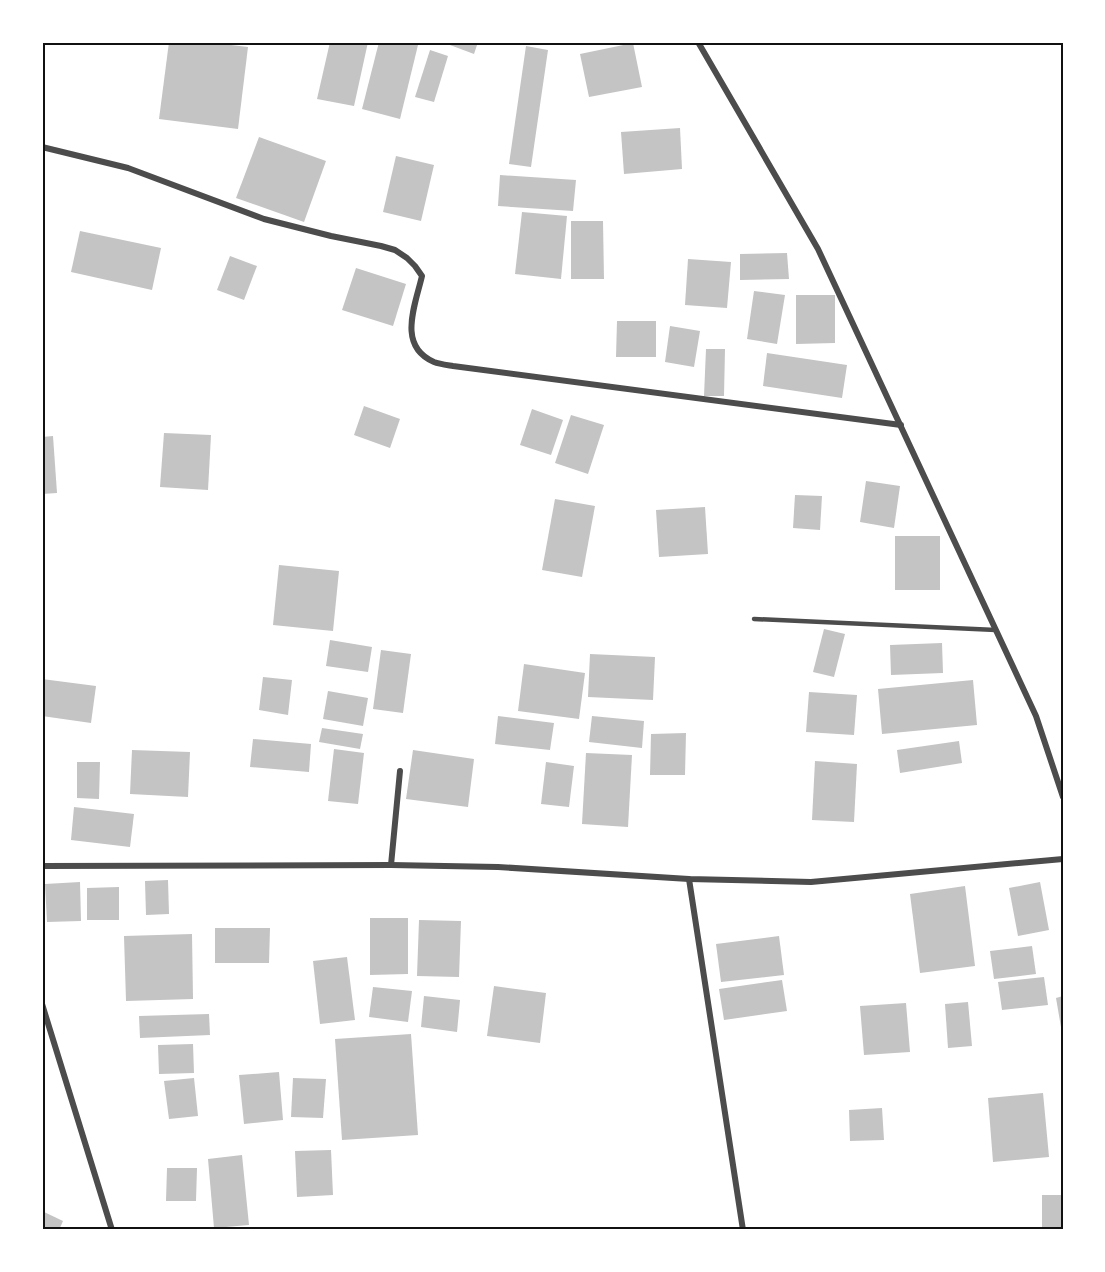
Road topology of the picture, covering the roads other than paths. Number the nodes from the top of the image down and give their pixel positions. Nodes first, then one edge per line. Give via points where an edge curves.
1 (698, 42) edge
2 (42, 147) edge
3 (901, 425) junction
4 (754, 619) dead end
5 (996, 630) junction
6 (400, 771) dead end
7 (1063, 797) edge
8 (1063, 859) edge
9 (391, 865) junction
10 (42, 866) edge
11 (689, 879) junction
12 (42, 1004) edge
13 (112, 1230) edge
14 (743, 1230) edge

1 - 3 street via 818,249
2 - 3 street via 128,168 264,219 395,250 422,276 412,339 416,349 433,361
3 - 5 street
4 - 5 lane
5 - 7 street via 1036,716
6 - 9 street
8 - 11 street via 811,882
9 - 10 street
9 - 11 street via 498,867
11 - 14 street
12 - 13 street

